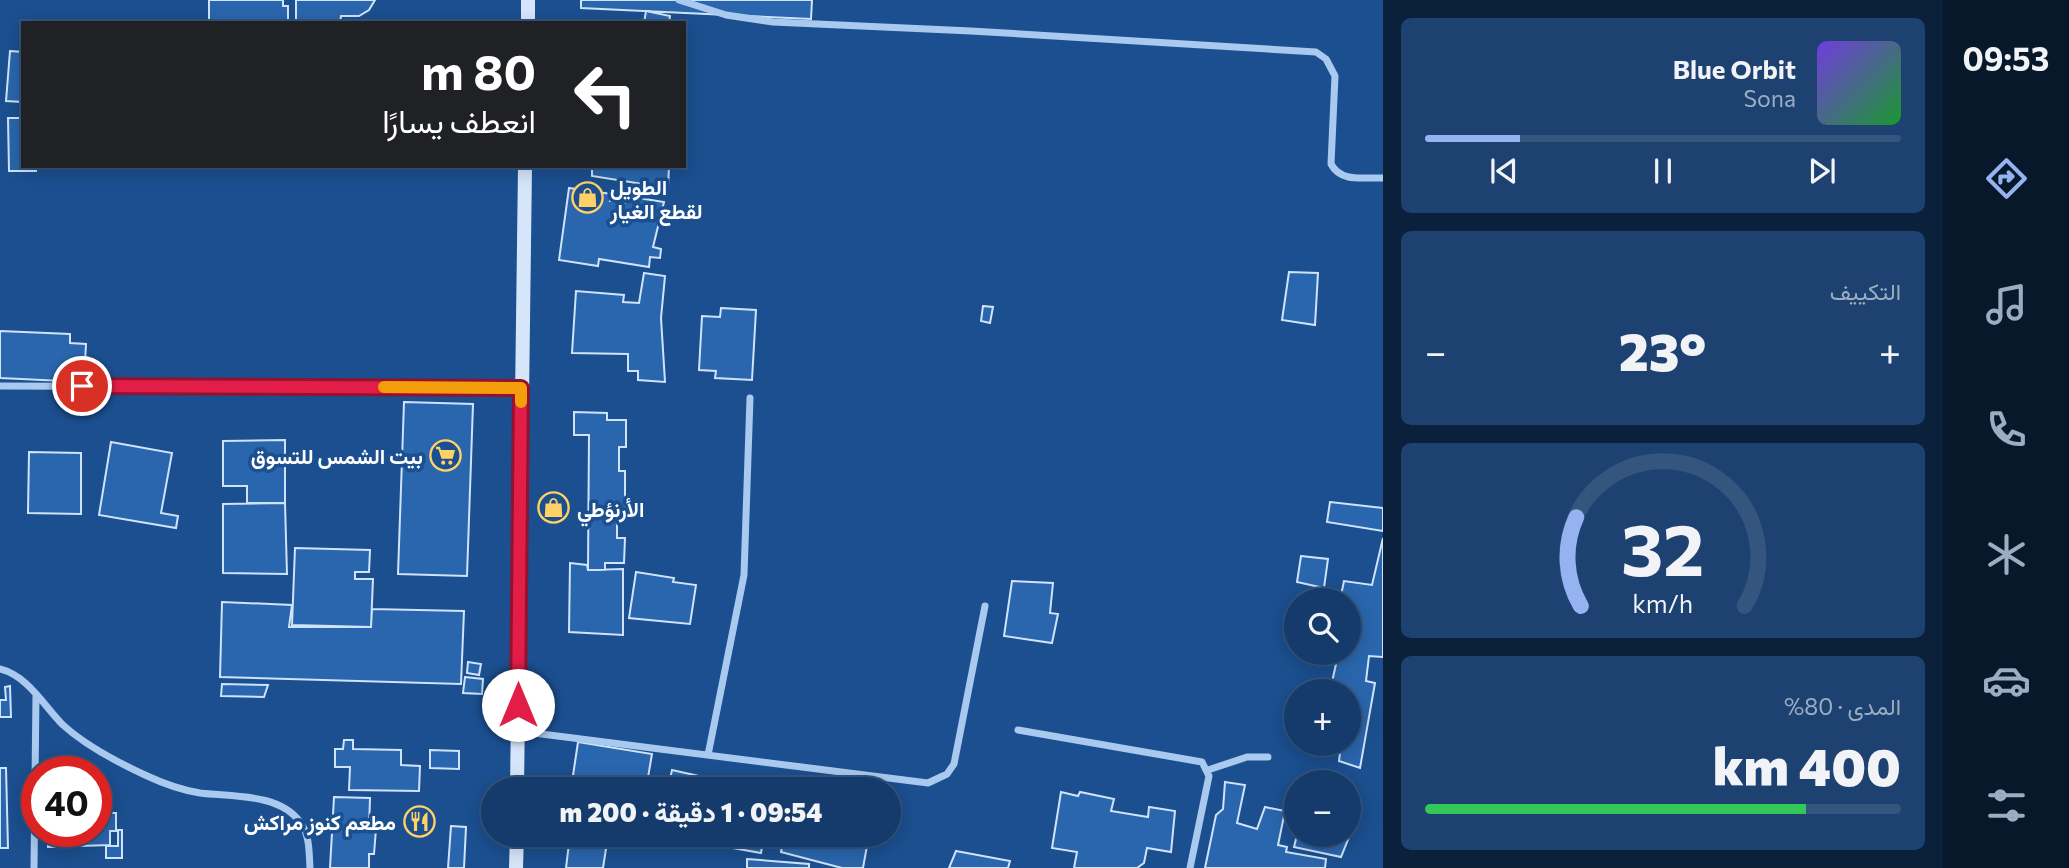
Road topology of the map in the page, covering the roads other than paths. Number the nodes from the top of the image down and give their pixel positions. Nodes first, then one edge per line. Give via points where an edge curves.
1 (528, 0) edge
2 (679, 0) edge
3 (528, 21) edge
4 (525, 168) edge
5 (1383, 178) edge
6 (0, 386) edge
7 (521, 388) junction
8 (750, 398) dead end
9 (985, 606) dead end
10 (0, 669) edge
11 (36, 695) junction
12 (1018, 730) dead end
13 (518, 731) junction
14 (708, 755) junction
15 (1268, 757) dead end
16 (1208, 770) junction
17 (517, 777) edge
18 (517, 847) edge
19 (34, 868) edge
20 (310, 868) edge
21 (516, 868) edge
22 (1190, 868) edge

1 - 3 street
2 - 5 street via 726,15 773,22 1316,52 1335,76 1331,164 1344,177
4 - 7 street
6 - 7 street
7 - 13 street
8 - 14 street via 744,575
9 - 14 street via 957,754 938,780 918,783
10 - 11 street via 20,679
11 - 19 street
11 - 20 street via 74,733 145,775 178,789 265,800 284,808 300,821 308,839
12 - 16 street via 1198,759
13 - 14 street
13 - 17 street
15 - 16 street via 1237,759
16 - 22 street
18 - 21 street

